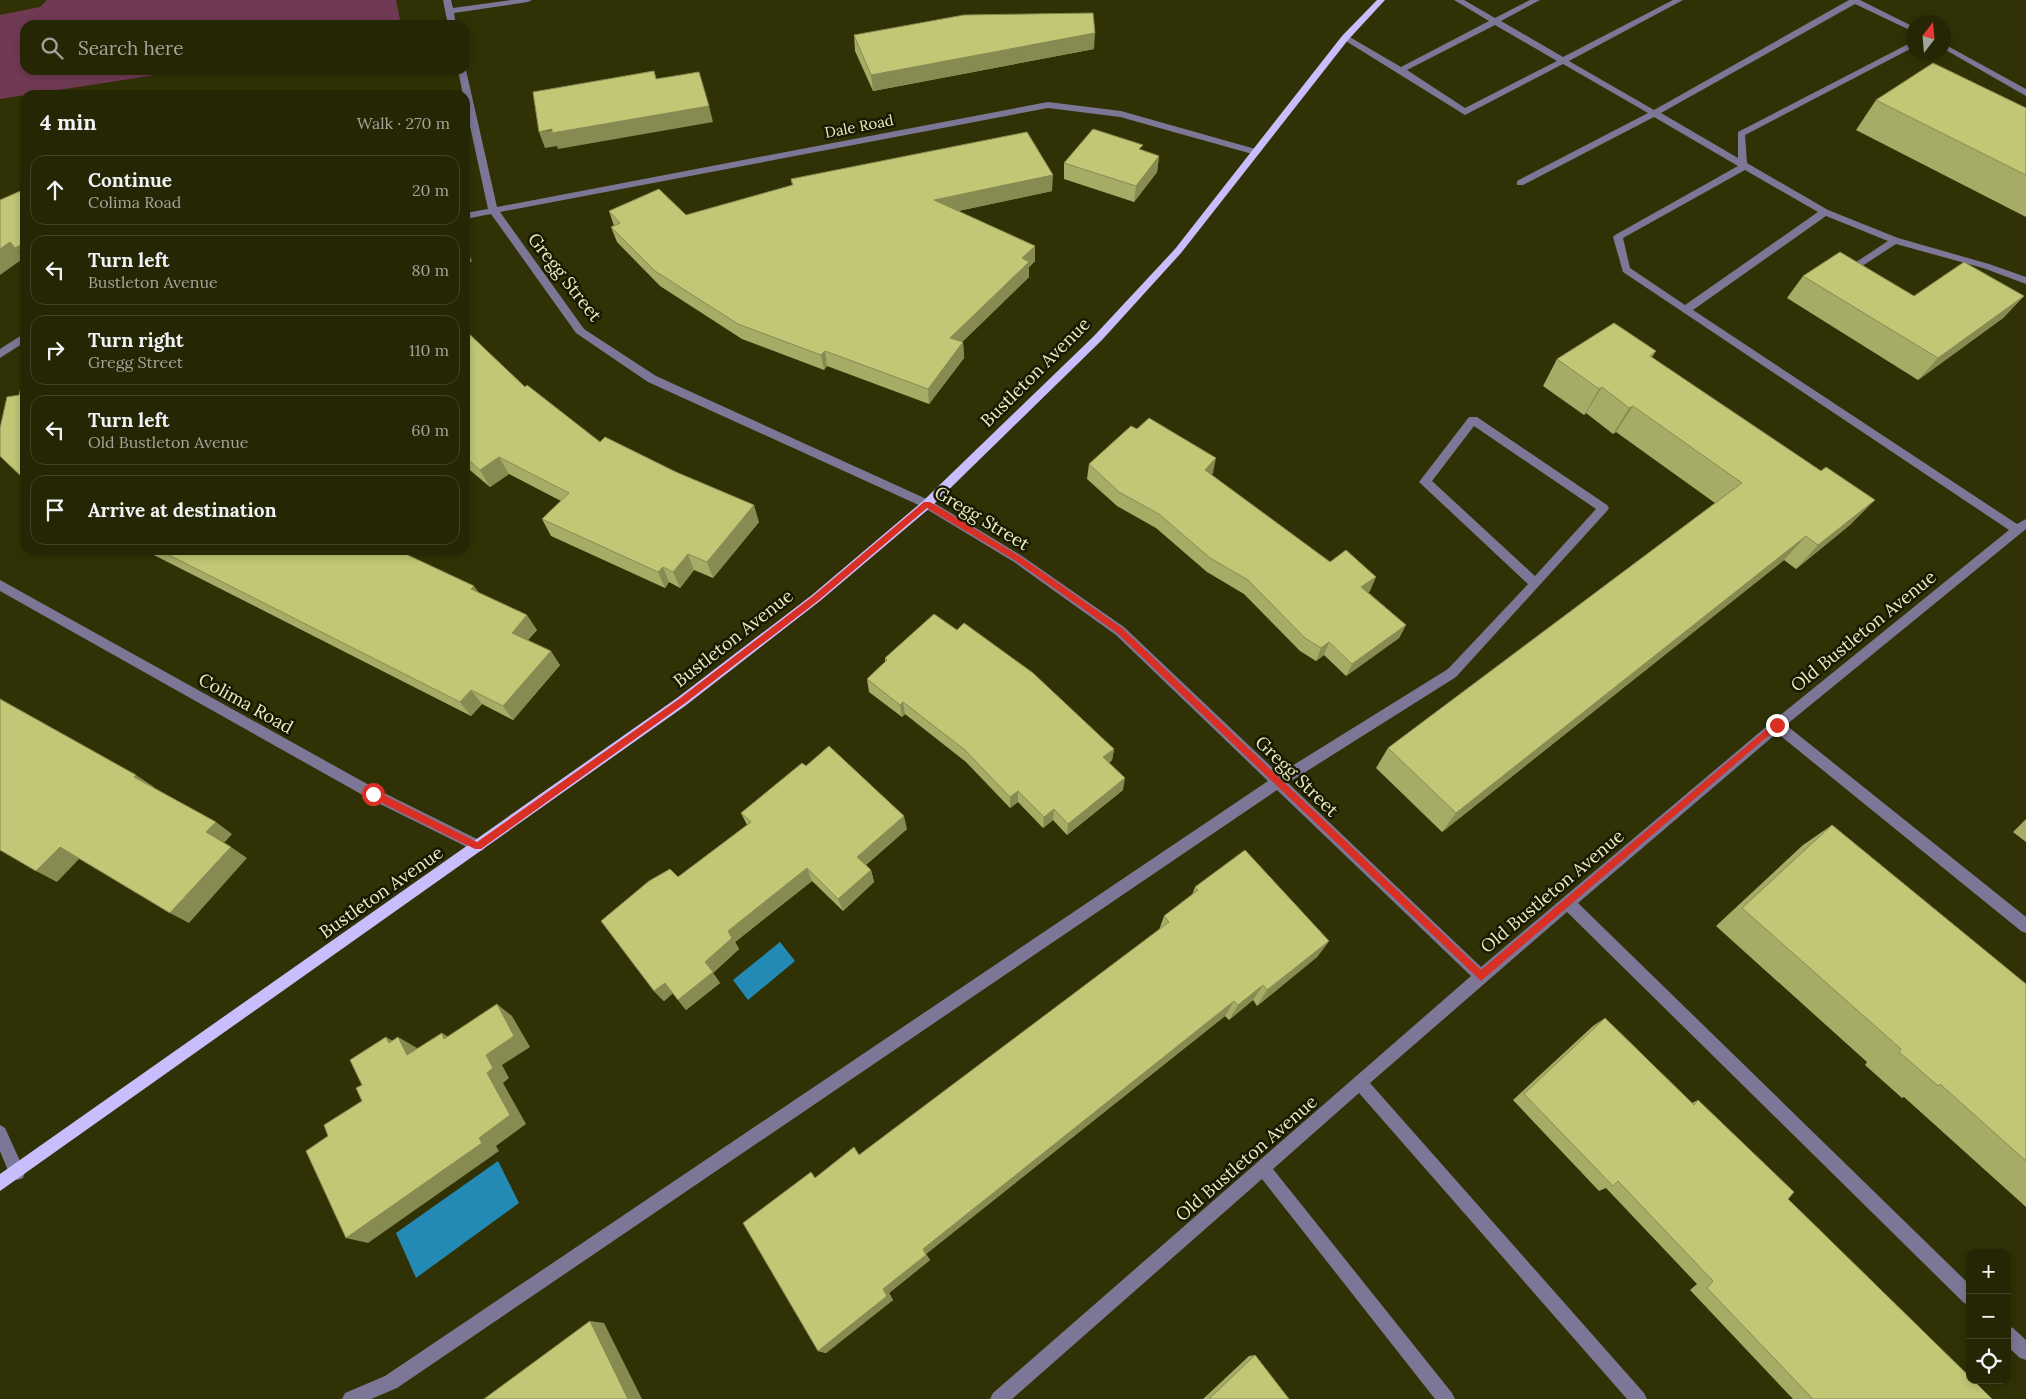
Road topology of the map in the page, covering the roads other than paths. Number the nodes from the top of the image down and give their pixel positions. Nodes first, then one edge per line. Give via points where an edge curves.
1 (447, 0) edge
2 (528, 0) edge
3 (1381, 0) edge
4 (1458, 0) edge
5 (1536, 0) edge
6 (1679, 0) edge
7 (1854, 0) edge
8 (450, 11) junction
9 (451, 20) edge
10 (1493, 21) junction
11 (1906, 26) edge
12 (1345, 38) junction
13 (1906, 47) edge
14 (1951, 50) edge
15 (1561, 60) junction
16 (1401, 70) junction
17 (463, 75) edge
18 (466, 90) edge
19 (2026, 93) edge
20 (470, 106) edge
21 (1653, 114) junction
22 (1256, 152) junction
23 (1743, 167) junction
24 (1520, 184) dead end
25 (493, 210) junction
26 (1825, 212) junction
27 (470, 215) edge
28 (1895, 240) junction
29 (1844, 274) edge
30 (2026, 281) edge
31 (1685, 310) junction
32 (20, 340) edge
33 (0, 354) edge
34 (927, 504) junction
35 (2021, 526) edge
36 (1536, 584) junction
37 (0, 585) edge
38 (1777, 725) junction
39 (1278, 782) junction
40 (478, 846) junction
41 (1568, 903) junction
42 (2026, 926) edge
43 (1481, 976) junction
44 (1360, 1083) junction
45 (0, 1133) edge
46 (1263, 1168) junction
47 (17, 1172) junction
48 (0, 1183) edge
49 (1967, 1294) edge
50 (2011, 1338) edge
51 (2026, 1352) edge
52 (351, 1399) edge
53 (1000, 1399) edge
54 (1446, 1399) edge
55 (1638, 1399) edge

1 - 8 street
2 - 8 street
3 - 12 main road, Bustleton Avenue
4 - 10 street
5 - 10 street
6 - 15 street
7 - 11 street
7 - 21 street
8 - 9 street
10 - 15 street
10 - 16 street
12 - 16 street
12 - 22 main road, Bustleton Avenue
13 - 23 street via 1741,134
14 - 19 street
15 - 16 street via 1465,112
15 - 21 street
17 - 18 street, Gregg Street
20 - 25 street, Gregg Street
21 - 23 street
21 - 24 street
22 - 25 street, Dale Road via 1122,114 1048,105
22 - 34 main road, Bustleton Avenue via 1178,251 1098,338
23 - 26 street
23 - 31 street via 1618,237 1626,270
25 - 27 street, Dale Road
25 - 34 street, Gregg Street via 580,331 652,379
26 - 28 street
26 - 31 street
28 - 29 street
28 - 30 street
31 - 35 street
32 - 33 street
34 - 39 street, Gregg Street via 1018,559 1120,631
34 - 40 main road, Bustleton Avenue via 816,598 682,702
35 - 38 street, Old Bustleton Avenue
36 - 36 street via 1603,508 1473,420 1425,482
36 - 39 street via 1452,673
37 - 40 street, Colima Road via 373,794
38 - 41 street, Old Bustleton Avenue
38 - 42 street
39 - 43 street, Gregg Street
39 - 52 street via 390,1382
40 - 47 main road, Bustleton Avenue
41 - 43 street, Old Bustleton Avenue
41 - 49 street
43 - 44 street, Old Bustleton Avenue
44 - 46 street, Old Bustleton Avenue
44 - 55 street
45 - 47 street
46 - 53 street, Old Bustleton Avenue
46 - 54 street
47 - 48 main road, Bustleton Avenue
50 - 51 street

